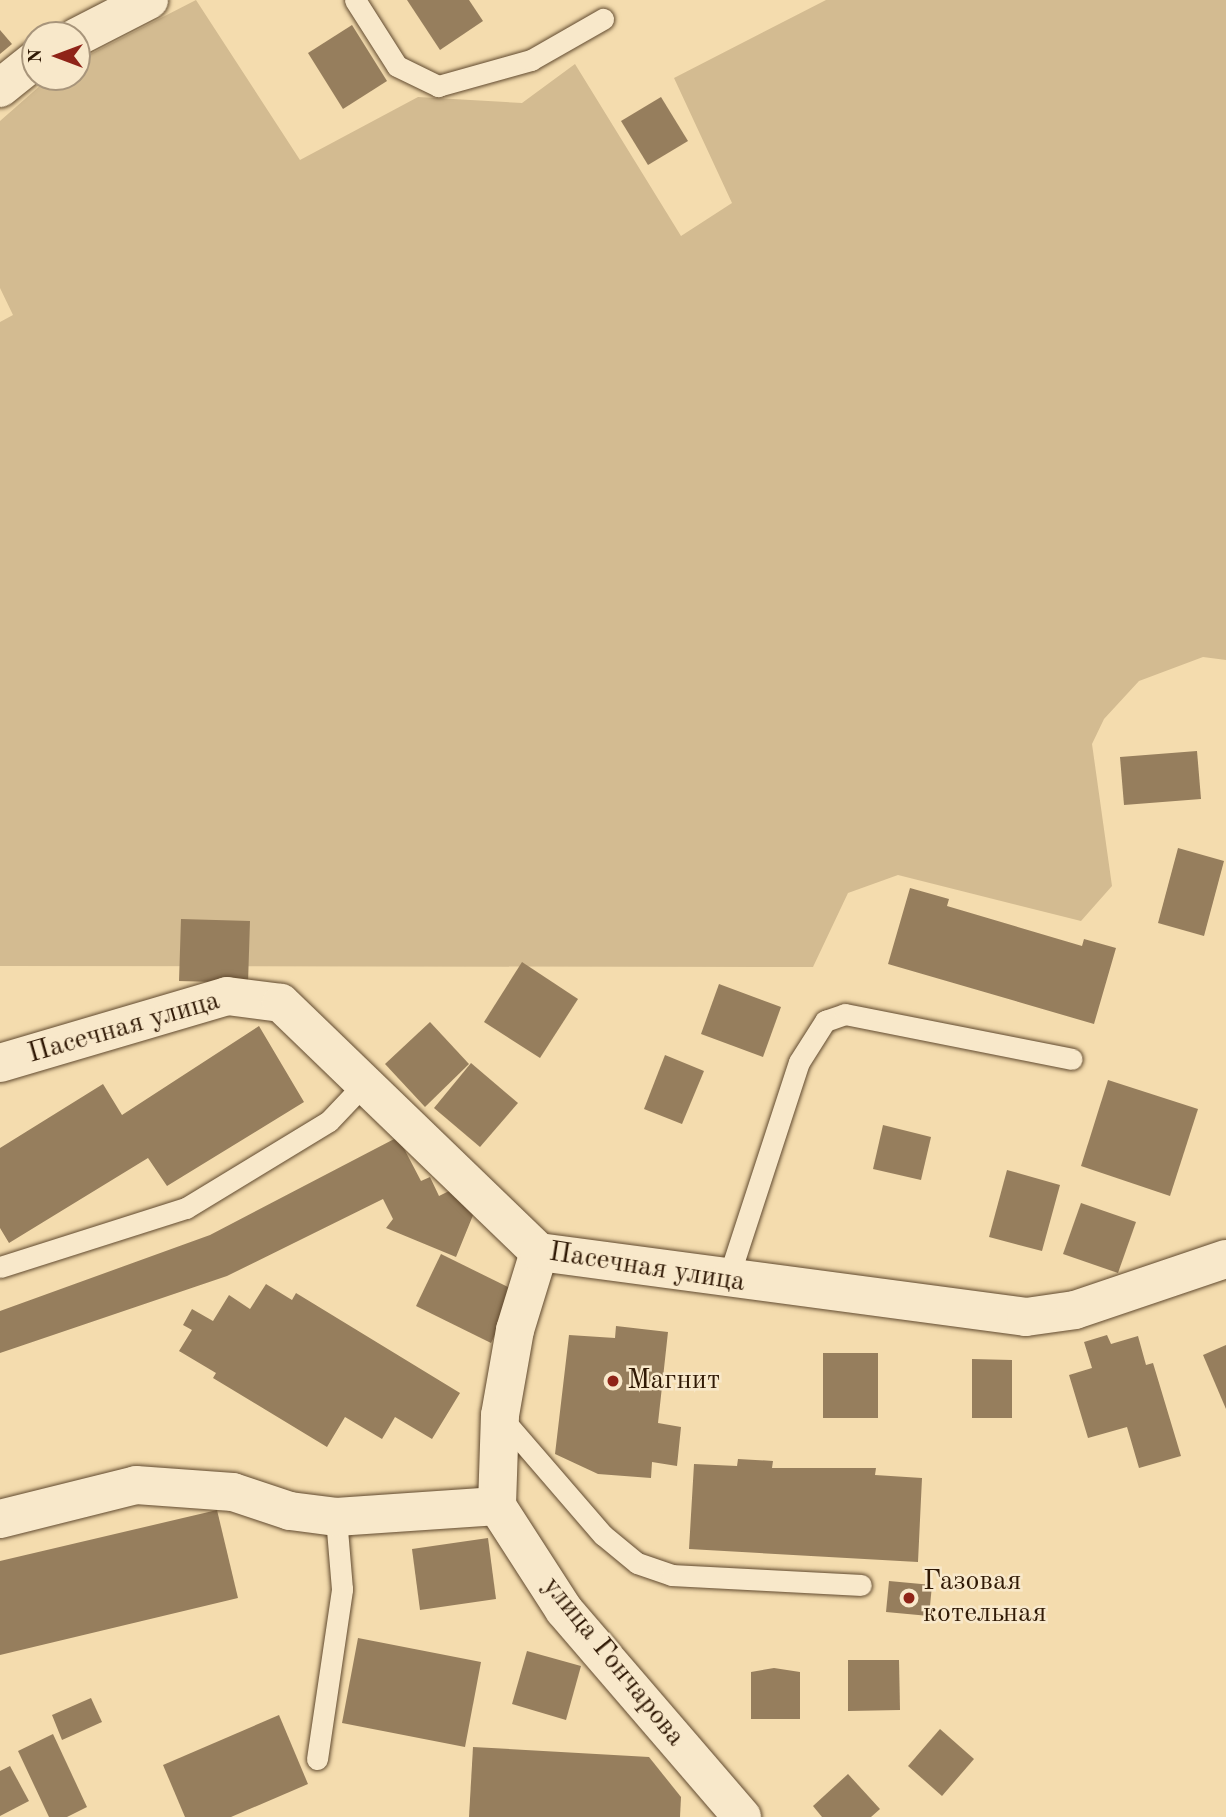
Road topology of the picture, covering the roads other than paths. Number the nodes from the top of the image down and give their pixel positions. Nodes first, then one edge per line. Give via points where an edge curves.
1 (149, 0) edge
2 (355, 0) edge
3 (603, 19) dead end
4 (91, 30) edge
5 (21, 72) edge
6 (0, 88) edge
7 (1072, 1059) dead end
8 (0, 1063) edge
9 (363, 1085) junction
10 (539, 1252) junction
11 (1226, 1259) edge
12 (0, 1267) edge
13 (727, 1282) junction
14 (500, 1415) junction
15 (497, 1506) junction
16 (336, 1517) junction
17 (0, 1519) edge
18 (861, 1585) dead end
19 (317, 1759) dead end
20 (743, 1817) edge

1 - 4 street
2 - 3 lane via 397,66 438,86 531,60
5 - 6 street
7 - 13 lane via 845,1014 825,1021 799,1062
8 - 9 street, Пасечная улица via 227,996 281,1003
9 - 10 street, Пасечная улица
9 - 12 lane via 329,1121 186,1208
10 - 13 street, Пасечная улица
10 - 14 street via 514,1330
11 - 13 street, Пасечная улица via 1075,1310 1026,1317
14 - 15 street
14 - 18 lane via 603,1535 637,1563 672,1575
15 - 16 street
15 - 20 street, улица Гончарова via 564,1610
16 - 17 street via 290,1511 233,1492 136,1485
16 - 19 lane via 342,1589

